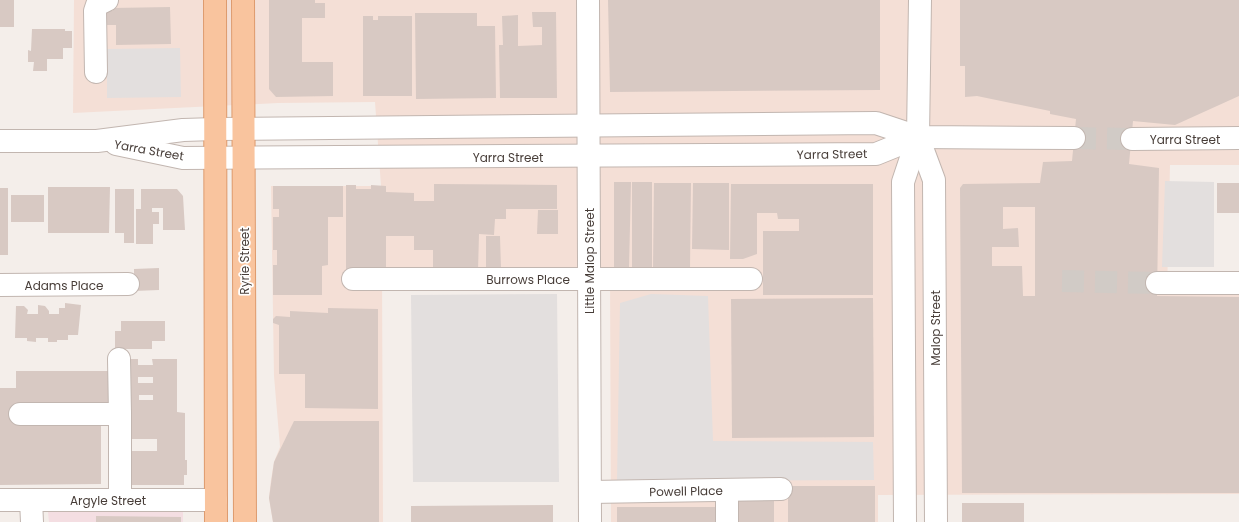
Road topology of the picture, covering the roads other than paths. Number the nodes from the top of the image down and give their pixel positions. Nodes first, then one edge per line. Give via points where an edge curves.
1 (107, 0) edge
2 (206, 0) edge
3 (215, 0) edge
4 (243, 0) edge
5 (588, 0) edge
6 (920, 0) edge
7 (96, 72) dead end
8 (589, 127) junction
9 (215, 129) junction
10 (244, 129) junction
11 (918, 137) junction
12 (1074, 138) tunnel mouth
13 (1239, 138) edge
14 (1132, 139) tunnel mouth
15 (0, 141) edge
16 (97, 141) junction
17 (215, 157) junction
18 (244, 157) junction
19 (589, 157) junction
20 (352, 278) dead end
21 (590, 280) junction
22 (751, 280) dead end
23 (1157, 283) tunnel mouth
24 (1239, 283) edge
25 (128, 284) dead end
26 (0, 285) edge
27 (903, 316) junction
28 (935, 316) junction
29 (119, 359) dead end
30 (20, 414) dead end
31 (120, 414) junction
32 (782, 489) dead end
33 (727, 490) junction
34 (590, 492) junction
35 (0, 500) edge
36 (31, 500) junction
37 (120, 500) junction
38 (216, 500) junction
39 (32, 522) edge
40 (216, 522) edge
41 (245, 522) edge
42 (590, 522) edge
43 (727, 522) edge
44 (905, 522) edge
45 (936, 522) edge

1 - 7 street via 97,5 95,11
2 - 3 street
3 - 9 main road
4 - 10 main road, Ryrie Street
5 - 8 street, Little Malop Street
6 - 11 street, Malop Street
8 - 10 street, Yarra Street
8 - 11 street, Yarra Street via 876,123
8 - 19 street, Little Malop Street
9 - 10 street, Yarra Street
9 - 16 street, Yarra Street via 183,130
9 - 17 main road
10 - 18 main road, Ryrie Street
11 - 12 street, Yarra Street
11 - 19 street, Yarra Street via 876,154
11 - 27 street, Malop Street via 903,182
11 - 28 street, Malop Street via 934,180
13 - 14 street, Yarra Street
15 - 16 street, Yarra Street
16 - 17 street, Yarra Street via 183,158
17 - 18 street, Yarra Street
17 - 38 main road
18 - 19 street, Yarra Street
18 - 41 main road, Ryrie Street
19 - 21 street, Little Malop Street
20 - 21 street, Burrows Place
21 - 22 street, Burrows Place
21 - 34 street, Little Malop Street
23 - 24 street
25 - 26 street, Adams Place
27 - 28 street
27 - 44 street, Malop Street
28 - 45 street, Malop Street
29 - 31 street
30 - 31 street
31 - 37 street
32 - 33 street, Powell Place
33 - 34 street, Powell Place
33 - 43 street
34 - 42 street, Little Malop Street
35 - 36 street, Argyle Street
36 - 37 street, Argyle Street
36 - 39 street
37 - 38 street, Argyle Street
38 - 40 main road

